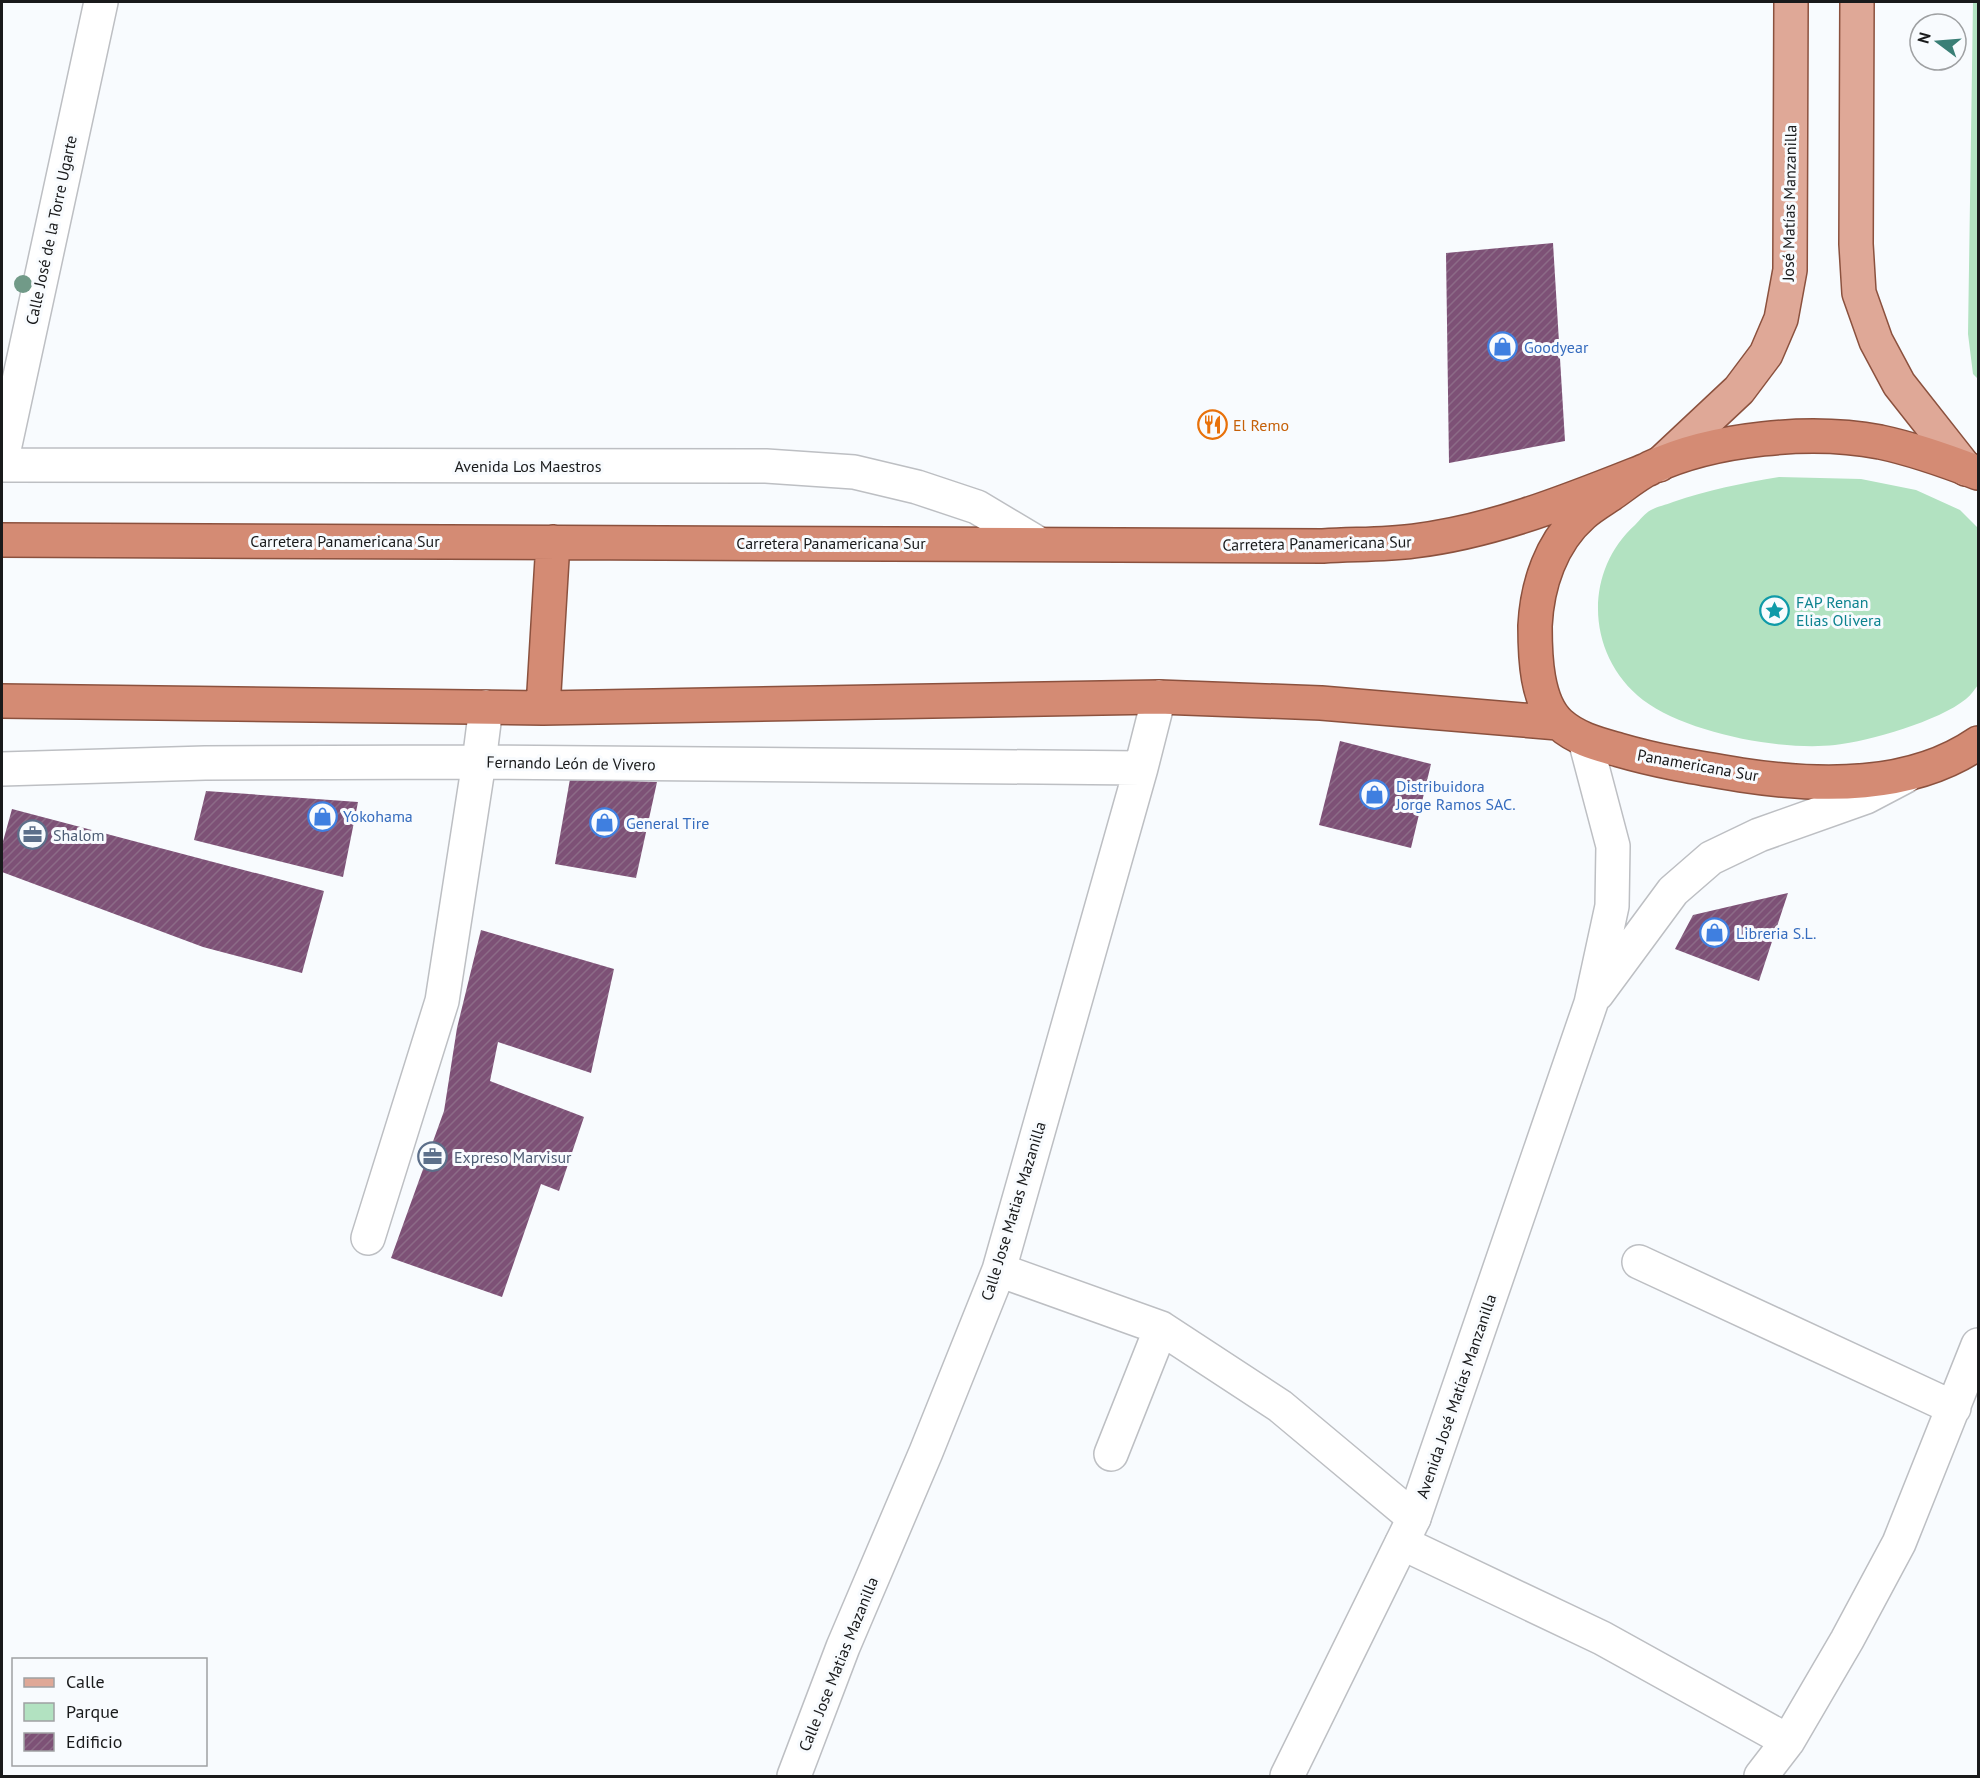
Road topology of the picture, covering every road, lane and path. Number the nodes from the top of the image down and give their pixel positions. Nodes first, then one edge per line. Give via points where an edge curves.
1 (101, 2) edge
2 (1791, 2) edge
3 (1857, 2) edge
4 (2, 459) edge
5 (2, 465) edge
6 (1654, 467) junction
7 (1972, 471) edge
8 (2, 540) edge
9 (553, 542) junction
10 (1039, 544) junction
11 (1159, 697) junction
12 (2, 701) edge
13 (486, 707) junction
14 (543, 708) junction
15 (1571, 731) junction
16 (1978, 743) edge
17 (1978, 751) edge
18 (479, 762) junction
19 (1141, 768) junction
20 (2, 769) edge
21 (1920, 771) junction
22 (1591, 1003) junction
23 (368, 1238) dead end
24 (1639, 1262) dead end
25 (999, 1270) junction
26 (1161, 1328) junction
27 (1978, 1345) edge
28 (1954, 1408) junction
29 (1111, 1454) dead end
30 (1408, 1530) junction
31 (1788, 1741) junction
32 (794, 1776) edge
33 (1287, 1776) edge
34 (1761, 1776) edge

1 - 4 street, Calle José de la Torre Ugarte
2 - 6 main road, José Matías Manzanilla via 1790,270 1781,320 1766,354 1739,390
3 - 7 main road via 1859,293 1876,341 1899,384
5 - 10 street, Avenida Los Maestros via 766,466 854,472 977,507
6 - 7 highway via 1692,451 1776,437 1879,442
6 - 10 highway, Carretera Panamericana Sur via 1553,507 1478,529 1414,541 1323,546
6 - 15 highway via 1582,514 1557,546 1542,578 1535,653 1544,699
8 - 9 highway, Carretera Panamericana Sur
9 - 10 highway, Carretera Panamericana Sur
9 - 14 highway
11 - 14 highway
11 - 15 highway via 1321,703
11 - 19 street, Calle Jose Matias Mazanilla
12 - 13 highway
13 - 14 highway
13 - 18 street
15 - 21 highway, Panamericana Sur via 1663,762 1753,776 1846,781
15 - 22 street, Avenida José Matías Manzanilla via 1613,846 1612,906
16 - 21 highway, Panamericana Sur
17 - 21 highway
18 - 19 street, Fernando León de Vivero
18 - 20 street, Fernando León de Vivero via 205,763
18 - 23 street via 442,1001
19 - 25 street, Calle Jose Matias Mazanilla
21 - 22 street, Avenida José Matías Manzanilla via 1866,797 1759,835 1712,858 1672,891
22 - 30 street, Avenida José Matías Manzanilla
24 - 28 street
25 - 26 street
25 - 32 street, Calle Jose Matias Mazanilla via 843,1647
26 - 29 street
26 - 30 street via 1280,1407
27 - 28 street
28 - 31 street via 1899,1544
30 - 31 street
30 - 33 street, Avenida José Matías Manzanilla
31 - 34 street

